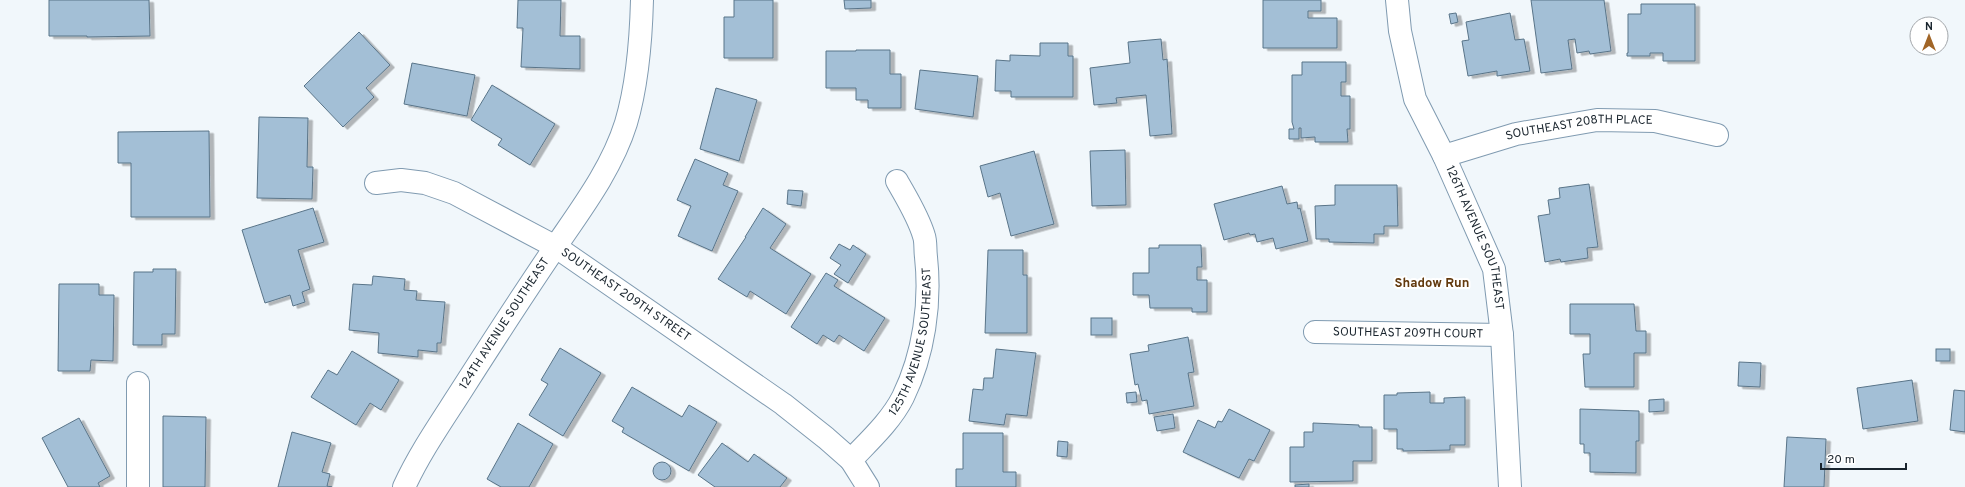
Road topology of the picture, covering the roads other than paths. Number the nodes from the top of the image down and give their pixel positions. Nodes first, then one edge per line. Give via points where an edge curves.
1 (642, 0) edge
2 (1397, 0) edge
3 (1717, 135) dead end
4 (1444, 156) junction
5 (897, 181) dead end
6 (376, 183) dead end
7 (556, 247) junction
8 (1315, 332) dead end
9 (1502, 335) junction
10 (138, 383) dead end
11 (851, 460) junction
12 (138, 487) edge
13 (404, 487) edge
14 (868, 487) edge
15 (1510, 487) edge

1 - 7 street, 124TH AVENUE SOUTHEAST via 637,61 626,123 598,183
2 - 4 street, 126TH AVENUE SOUTHEAST via 1400,31 1415,99
3 - 4 street, SOUTHEAST 208TH PLACE via 1655,121 1597,120 1516,134
4 - 9 street, 126TH AVENUE SOUTHEAST via 1494,269
5 - 11 street, 125TH AVENUE SOUTHEAST via 915,213 924,237 927,270 922,340 915,370 902,398 880,430
6 - 7 street, SOUTHEAST 209TH STREET via 401,180 425,183 454,193
7 - 11 street, SOUTHEAST 209TH STREET via 783,404
7 - 13 street, 124TH AVENUE SOUTHEAST via 416,461
8 - 9 street, SOUTHEAST 209TH COURT
9 - 15 street, 126TH AVENUE SOUTHEAST
10 - 12 street
11 - 14 street

